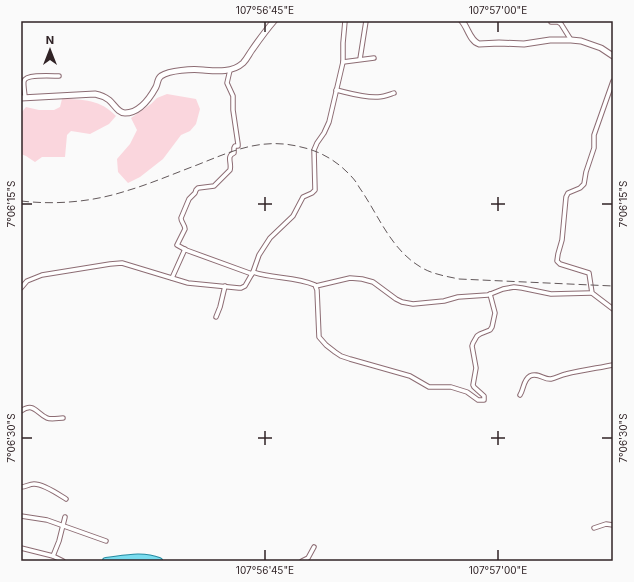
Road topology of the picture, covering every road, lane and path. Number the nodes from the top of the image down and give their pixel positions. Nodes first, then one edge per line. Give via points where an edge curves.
1 (274, 21) edge
2 (345, 21) edge
3 (366, 21) edge
4 (462, 21) edge
5 (551, 22) dead end
6 (571, 40) junction
7 (613, 56) edge
8 (374, 58) dead end
9 (360, 59) junction
10 (343, 62) junction
11 (230, 70) junction
12 (59, 76) dead end
13 (613, 81) edge
14 (336, 90) junction
15 (394, 93) dead end
16 (23, 98) edge
17 (185, 249) junction
18 (252, 273) junction
19 (172, 278) junction
20 (225, 286) junction
21 (316, 286) junction
22 (21, 288) edge
23 (591, 293) junction
24 (490, 294) junction
25 (613, 309) edge
26 (216, 317) dead end
27 (613, 365) edge
28 (520, 395) dead end
29 (21, 411) edge
30 (63, 418) dead end
31 (21, 487) edge
32 (66, 499) dead end
33 (21, 516) edge
34 (65, 517) dead end
35 (613, 525) edge
36 (63, 526) junction
37 (594, 528) dead end
38 (106, 541) dead end
39 (314, 547) dead end
40 (21, 548) edge
41 (53, 556) junction
42 (63, 561) edge
43 (106, 561) edge
44 (159, 561) edge
45 (302, 561) edge

1 - 11 street via 243,63
2 - 10 street
3 - 9 street
4 - 6 street via 472,40 479,44
5 - 6 street via 561,24
6 - 7 street via 601,48
8 - 9 street
9 - 10 street
10 - 14 street
11 - 16 street via 179,71 160,76 150,97 130,113 122,113 100,94
11 - 17 street via 227,83 233,96 238,146 235,146 234,153 230,156 230,170 214,186 196,188 189,199 181,218 185,229 177,244
12 - 16 street via 26,78
13 - 23 street via 594,135 594,148 584,184 566,196 562,240 557,257 558,263 590,273
14 - 15 street via 367,97
14 - 18 street via 329,122 314,150 314,190 303,197 293,216 270,238 259,255
17 - 18 street
17 - 19 street
18 - 20 street via 245,286 241,288
18 - 21 street via 299,280
19 - 20 street via 188,284
19 - 22 street via 116,263 42,275 27,280
20 - 26 street
21 - 24 street via 350,278 362,278 373,282 402,302 413,304 444,301 458,296
21 - 24 street via 319,337 331,349 350,359 410,376 429,387 451,387 467,392 478,400 484,400 484,396 473,385 476,368 472,346 477,336 492,327 495,313
23 - 24 street via 551,294 514,287
23 - 25 street
27 - 28 street via 550,379 533,375 526,381
29 - 30 street via 30,407 49,419
31 - 32 street via 36,484
33 - 36 street via 43,519
34 - 36 street
35 - 37 street via 606,524
36 - 38 street
36 - 41 street
39 - 45 street via 308,558
40 - 41 street
41 - 42 street
43 - 44 main road via 144,557

